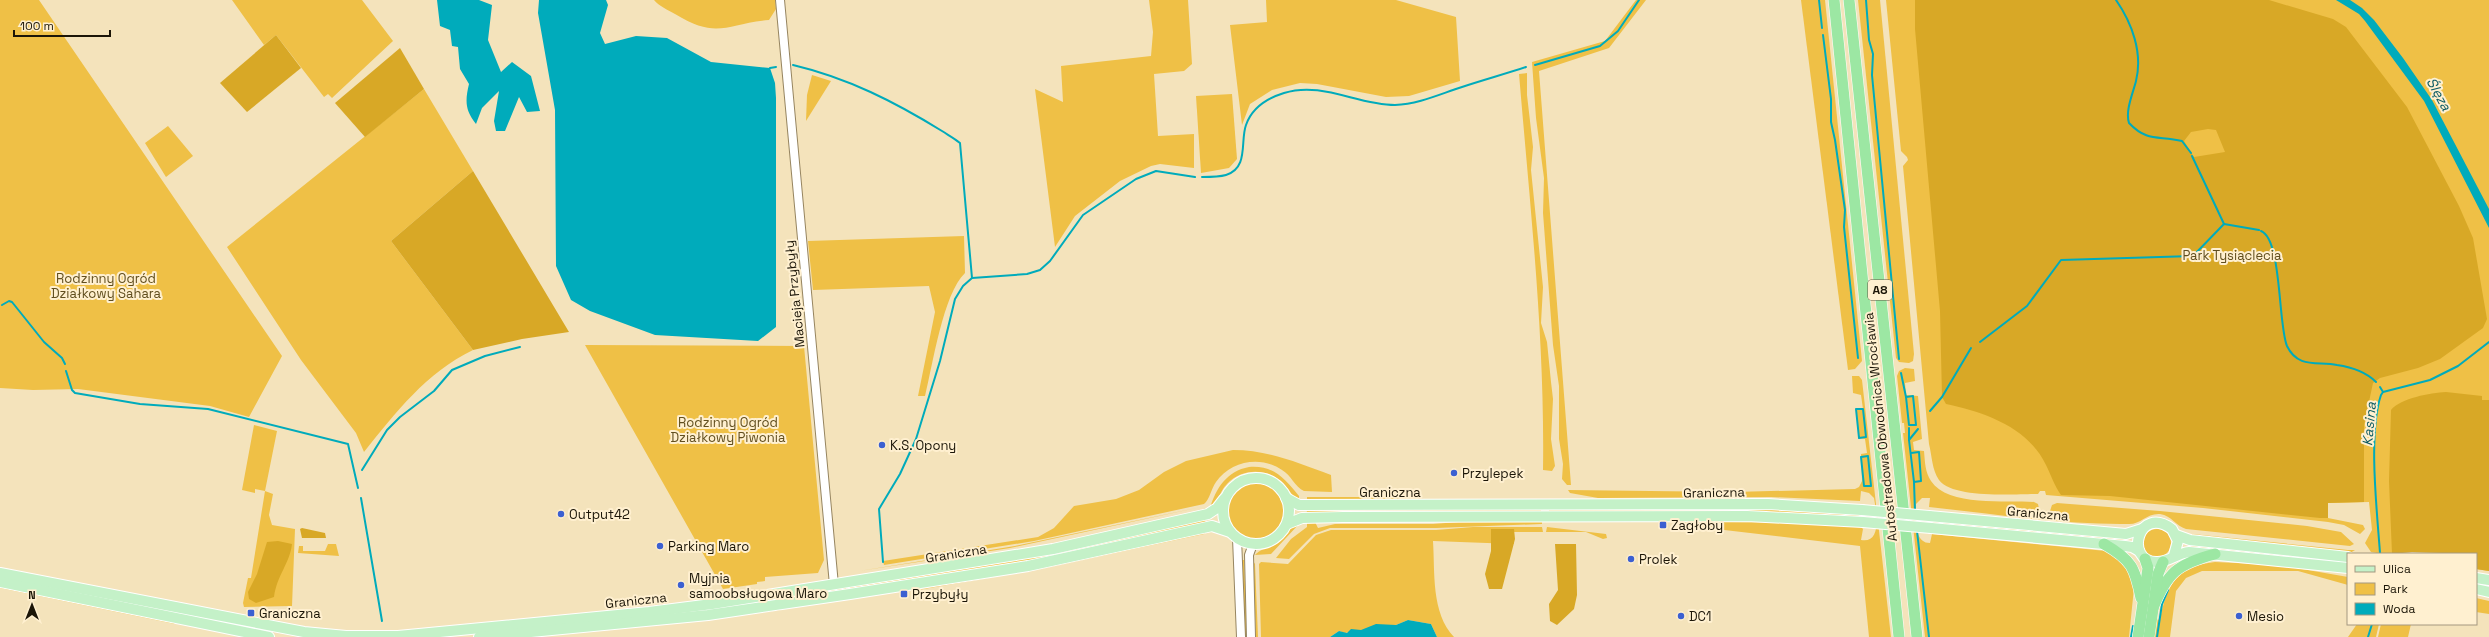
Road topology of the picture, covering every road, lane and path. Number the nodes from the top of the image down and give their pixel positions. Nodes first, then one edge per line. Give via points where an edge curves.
1 (780, 0) edge
2 (1834, 0) edge
3 (1850, 0) edge
4 (1286, 498) junction
5 (1224, 499) junction
6 (1287, 524) junction
7 (2142, 529) junction
8 (1234, 535) junction
9 (2176, 535) junction
10 (1253, 544) junction
11 (2104, 544) junction
12 (2214, 554) junction
13 (2142, 555) junction
14 (2174, 555) junction
15 (2347, 557) edge
16 (2163, 562) junction
17 (2347, 568) edge
18 (0, 573) edge
19 (2477, 578) edge
20 (2489, 580) edge
21 (0, 582) edge
22 (834, 585) junction
23 (2477, 589) edge
24 (2489, 592) edge
25 (184, 608) junction
26 (2148, 608) junction
27 (182, 619) junction
28 (269, 637) edge
29 (479, 637) edge
30 (1241, 637) edge
31 (1251, 637) edge
32 (1899, 637) edge
33 (1917, 637) edge
34 (2138, 637) edge
35 (2149, 637) edge

1 - 22 street, Macieja Przybyły
2 - 32 highway, Autostradowa Obwodnica Wrocławia / A8
3 - 33 highway, Autostradowa Obwodnica Wrocławia / A8
4 - 5 main road via 1271,481 1252,478 1237,482
4 - 6 main road via 1289,510
4 - 7 main road, Graniczna, bridge via 1299,505 1768,504 2126,534
5 - 8 main road via 1223,516
5 - 22 main road, Graniczna via 1210,513 1141,530 1001,559
6 - 10 main road via 1270,541
6 - 11 main road, Graniczna, bridge via 1302,518 1343,517 1747,516 1863,522
7 - 9 main road via 2158,522 2166,524
7 - 13 main road via 2137,541
8 - 10 main road
8 - 29 main road, Graniczna via 1212,526 1015,568 725,613
8 - 30 street
9 - 14 main road via 2178,541
9 - 15 main road via 2190,540
10 - 31 street via 1248,555
11 - 13 main road, Graniczna via 2132,547
11 - 26 highway via 2121,554 2132,565
12 - 14 main road via 2189,552
12 - 17 main road
12 - 26 highway via 2174,570
13 - 16 main road via 2153,562
13 - 26 highway via 2148,567
14 - 16 main road
16 - 26 highway via 2159,567
18 - 25 main road, Graniczna
19 - 20 main road
21 - 27 main road
22 - 25 main road, Graniczna via 649,612 389,636 304,632
23 - 24 main road
25 - 27 street
26 - 34 highway
26 - 35 highway
27 - 28 main road

